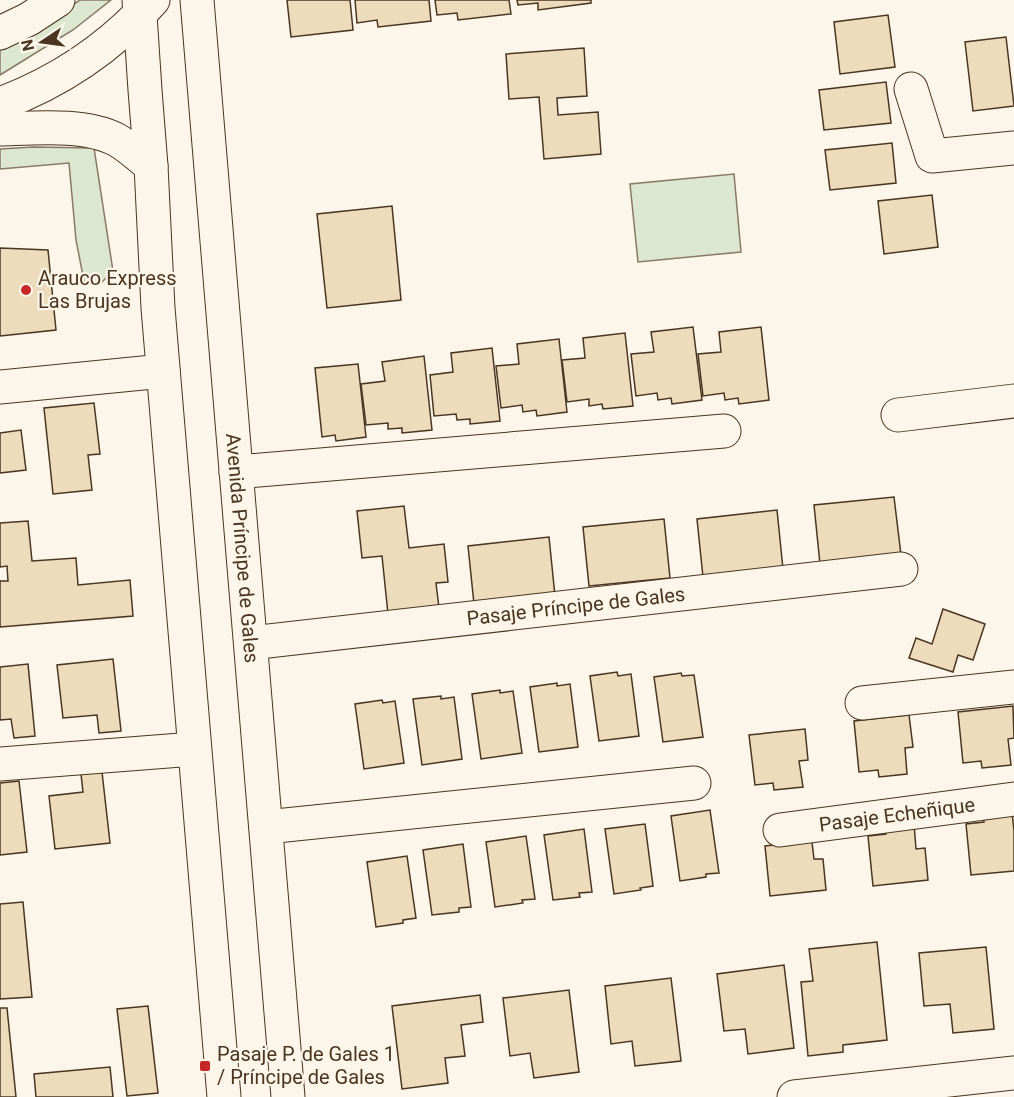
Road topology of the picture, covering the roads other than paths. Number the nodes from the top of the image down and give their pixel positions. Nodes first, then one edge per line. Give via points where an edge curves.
1 (58, 0) edge
2 (197, 0) edge
3 (144, 5) edge
4 (0, 33) edge
5 (911, 88) dead end
6 (0, 104) edge
7 (0, 129) edge
8 (1014, 148) edge
9 (152, 166) junction
10 (163, 371) junction
11 (0, 387) edge
12 (1014, 401) edge
13 (897, 414) dead end
14 (724, 431) dead end
15 (236, 472) junction
16 (901, 569) dead end
17 (251, 644) junction
18 (1014, 687) edge
19 (862, 703) dead end
20 (194, 749) junction
21 (0, 764) edge
22 (694, 783) dead end
23 (1014, 799) edge
24 (266, 826) junction
25 (780, 830) dead end
26 (1014, 1072) edge
27 (224, 1097) edge
28 (288, 1097) edge
29 (794, 1097) edge

1 - 4 street
2 - 15 street, Avenida Príncipe de Gales
3 - 6 street via 104,46 68,72
3 - 9 street via 145,90
5 - 8 street via 932,156
7 - 9 street via 64,128 99,133 117,140
9 - 10 street
10 - 11 street
10 - 20 street
12 - 13 street
14 - 15 street
15 - 17 street, Avenida Príncipe de Gales
16 - 17 street, Pasaje Príncipe de Gales
17 - 24 street, Avenida Príncipe de Gales
18 - 19 street
20 - 21 street
20 - 27 street
22 - 24 street
23 - 25 street, Pasaje Echeñique
24 - 28 street, Avenida Príncipe de Gales
26 - 29 street

